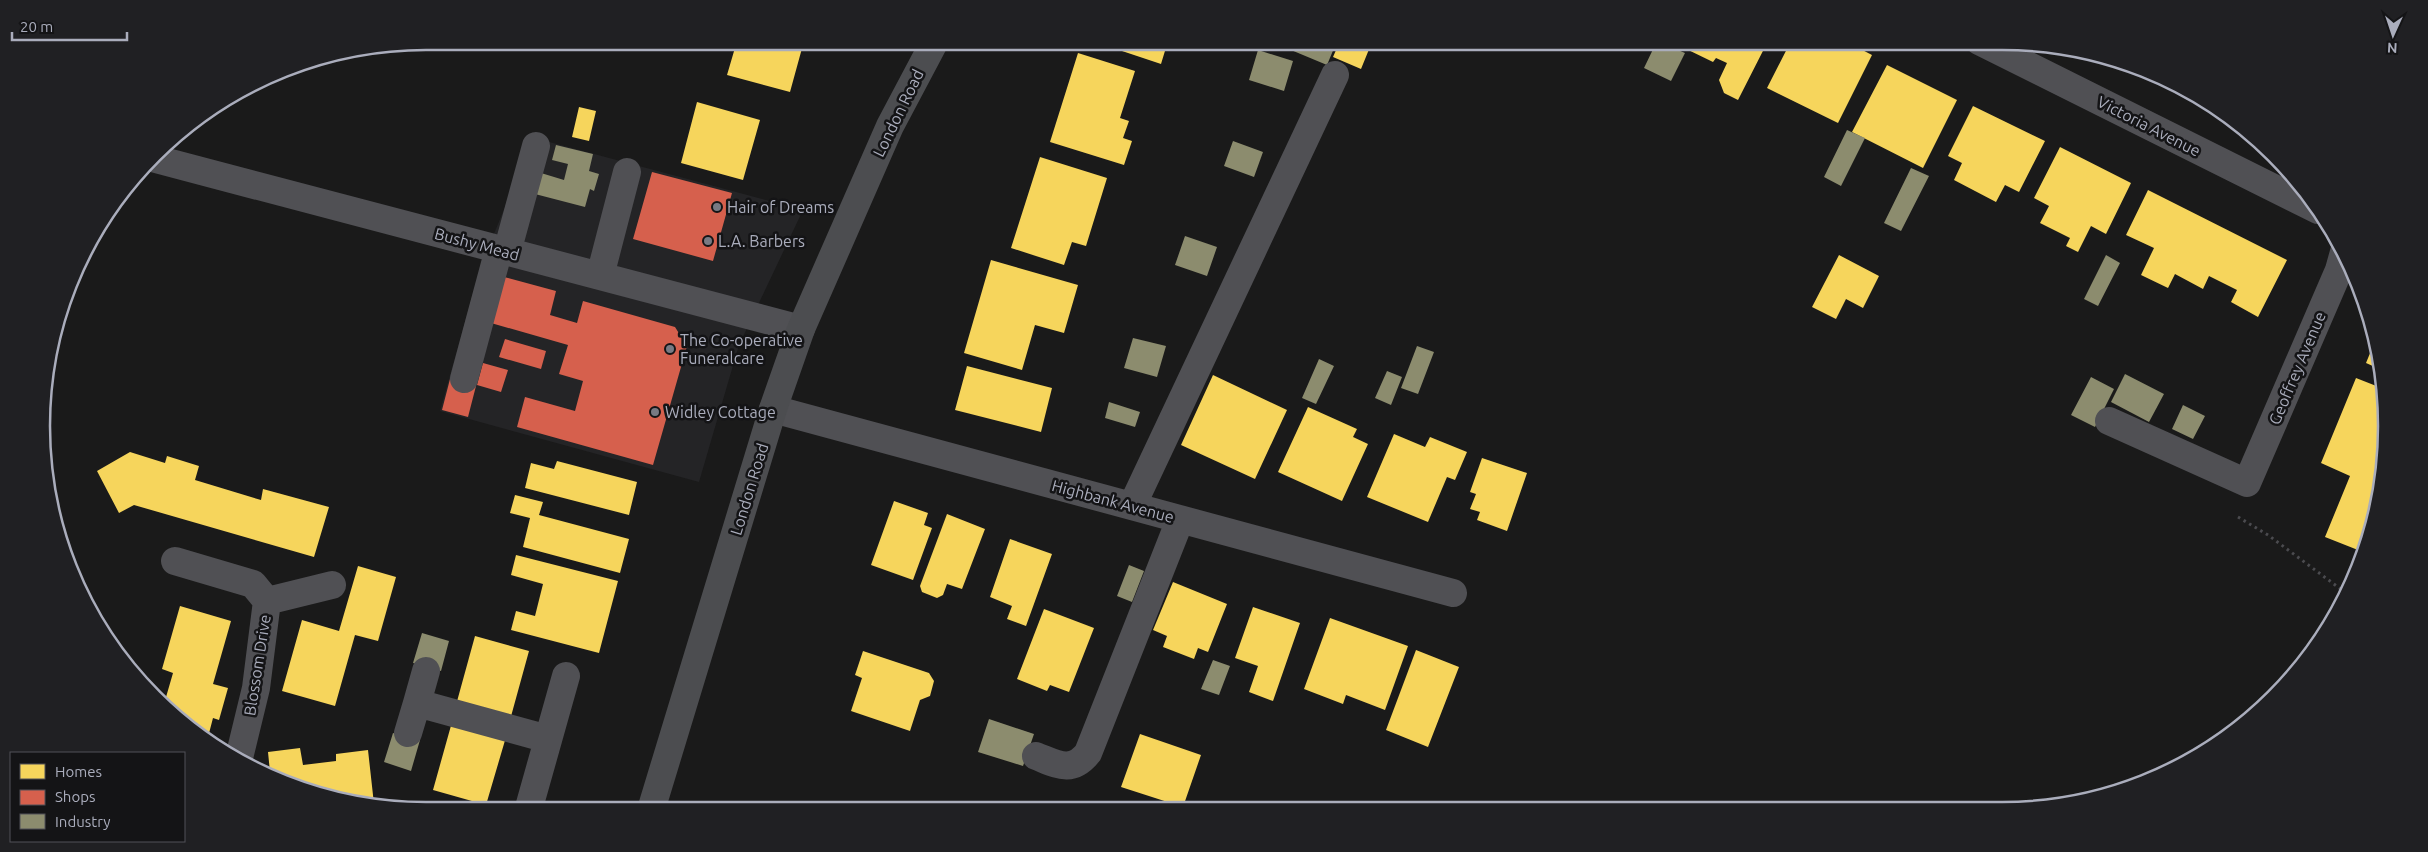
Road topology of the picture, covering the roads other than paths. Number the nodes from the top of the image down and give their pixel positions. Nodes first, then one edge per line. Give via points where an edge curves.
1 (930, 50) edge
2 (1997, 50) edge
3 (1335, 75) dead end
4 (536, 146) dead end
5 (160, 160) edge
6 (627, 172) dead end
7 (2305, 203) edge
8 (503, 251) junction
9 (2341, 264) edge
10 (600, 276) junction
11 (801, 329) junction
12 (464, 379) dead end
13 (773, 408) junction
14 (2109, 421) dead end
15 (1132, 506) junction
16 (1180, 520) junction
17 (175, 561) dead end
18 (332, 585) dead end
19 (1453, 593) dead end
20 (267, 601) junction
21 (426, 671) dead end
22 (566, 676) dead end
23 (416, 703) junction
24 (408, 733) dead end
25 (548, 740) junction
26 (240, 753) edge
27 (1036, 756) dead end
28 (530, 802) edge
29 (653, 802) edge

1 - 11 main road, London Road via 890,126
2 - 7 street, Victoria Avenue
3 - 15 street
4 - 8 street
5 - 8 street, Bushy Mead
6 - 10 street
8 - 10 street, Bushy Mead
8 - 12 street
9 - 14 street, Geoffrey Avenue via 2247,483
10 - 11 street, Bushy Mead
11 - 13 main road, London Road
13 - 15 street, Highbank Avenue
13 - 29 main road, London Road
15 - 16 street, Highbank Avenue
16 - 19 street, Highbank Avenue
16 - 27 street via 1088,753 1080,763 1064,766
17 - 20 street, Blossom Drive via 253,584
18 - 20 street, Blossom Drive
20 - 26 street, Blossom Drive via 256,688
21 - 23 street
22 - 25 street
23 - 24 street
23 - 25 street
25 - 28 street

